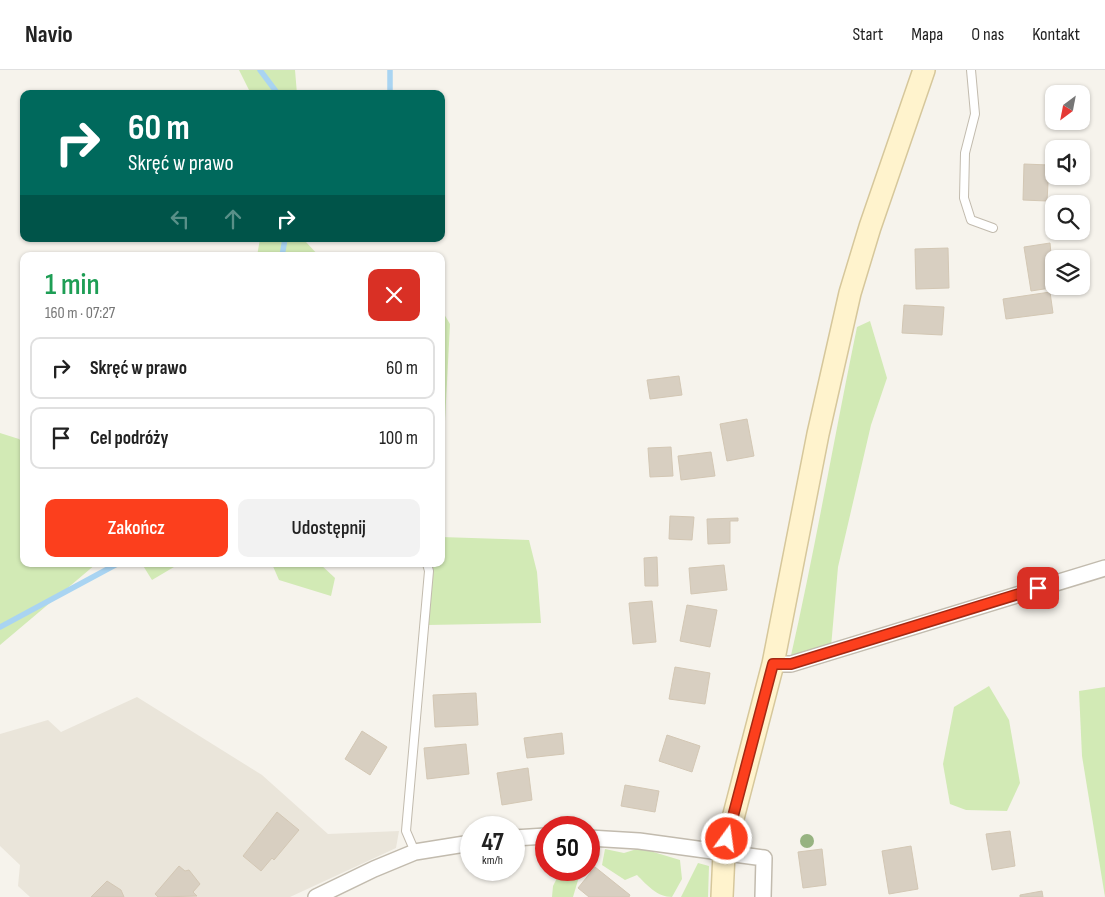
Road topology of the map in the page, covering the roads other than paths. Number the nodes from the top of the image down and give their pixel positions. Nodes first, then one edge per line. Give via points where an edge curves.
1 (924, 70) edge
2 (971, 70) edge
3 (993, 228) dead end
4 (428, 567) edge
5 (1105, 568) edge
6 (773, 664) junction
7 (600, 839) edge
8 (460, 845) edge
9 (415, 852) junction
10 (724, 853) junction
11 (316, 897) edge
12 (722, 897) edge
13 (763, 897) edge

1 - 6 main road via 850,293 818,434
2 - 3 lane via 975,114 965,153 964,198 971,220
4 - 9 lane via 406,831
5 - 6 street via 791,664
6 - 10 main road
7 - 10 street
8 - 9 street
9 - 11 street
10 - 12 main road
10 - 13 street via 764,858

